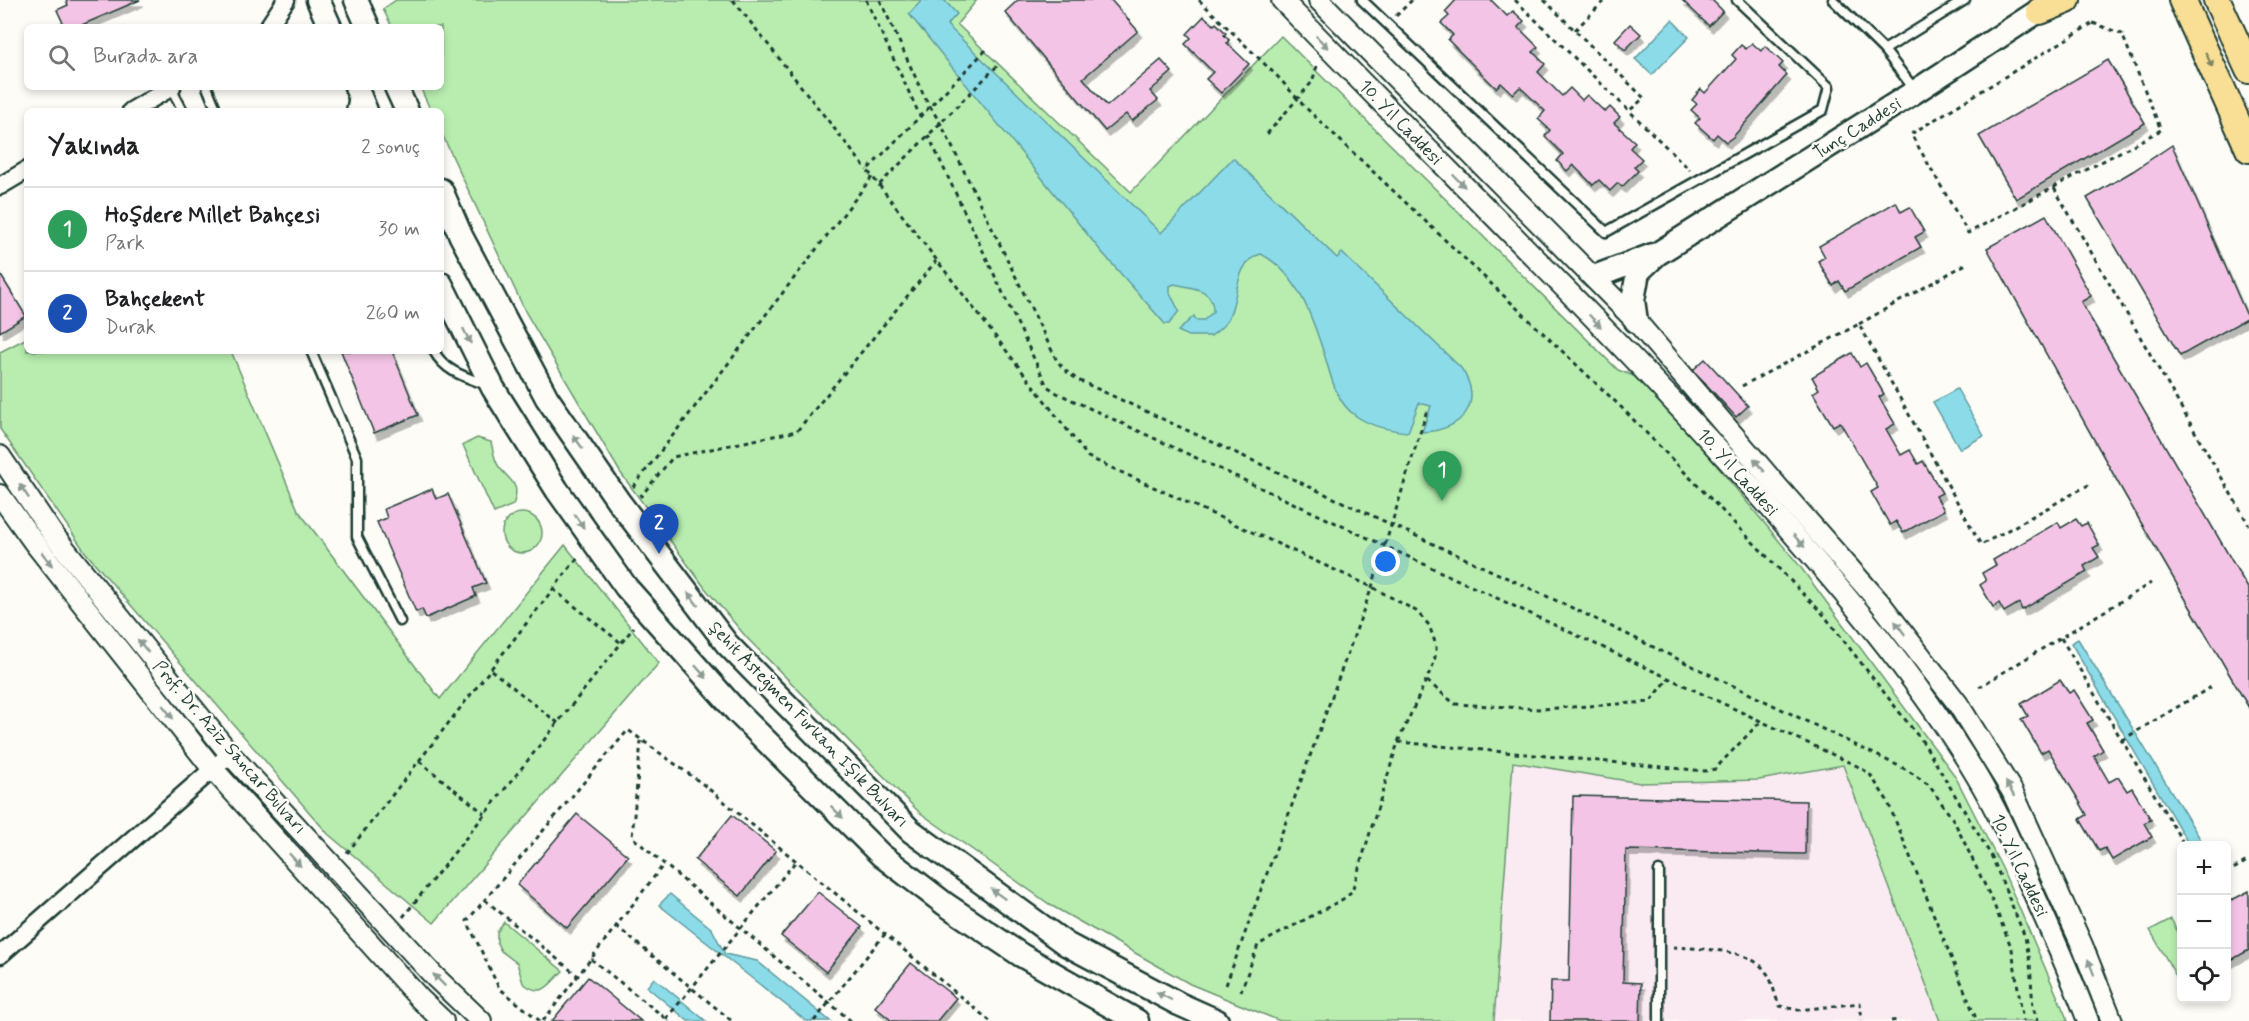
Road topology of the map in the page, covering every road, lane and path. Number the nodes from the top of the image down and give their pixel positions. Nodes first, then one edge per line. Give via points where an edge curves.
1 (286, 0) edge
2 (318, 0) edge
3 (356, 0) edge
4 (733, 0) edge
5 (866, 0) edge
6 (880, 0) edge
7 (1199, 0) edge
8 (1282, 0) edge
9 (1319, 0) edge
10 (1362, 0) edge
11 (1412, 0) edge
12 (1515, 0) edge
13 (1544, 0) edge
14 (1605, 0) edge
15 (1737, 0) edge
16 (1833, 0) edge
17 (1965, 0) edge
18 (2067, 0) edge
19 (2217, 0) edge
20 (2181, 2) edge
21 (2047, 6) edge
22 (270, 24) edge
23 (329, 24) edge
24 (367, 24) edge
25 (1388, 25) junction
26 (1575, 30) junction
27 (1324, 44) junction
28 (986, 50) dead end
29 (1884, 50) junction
30 (999, 64) dead end
31 (2249, 70) edge
32 (167, 90) edge
33 (173, 90) edge
34 (208, 90) edge
35 (355, 90) edge
36 (357, 90) edge
37 (397, 90) edge
38 (1916, 91) junction
39 (1298, 99) junction
40 (930, 106) junction
41 (136, 108) edge
42 (182, 108) edge
43 (216, 108) edge
44 (352, 108) edge
45 (365, 108) edge
46 (406, 108) edge
47 (1629, 111) junction
48 (920, 116) junction
49 (940, 123) junction
50 (1267, 134) dead end
51 (928, 135) junction
52 (2249, 149) edge
53 (867, 170) junction
54 (24, 172) edge
55 (872, 177) junction
56 (1700, 180) junction
57 (879, 185) junction
58 (0, 186) edge
59 (2054, 188) junction
60 (444, 197) edge
61 (1658, 254) junction
62 (936, 261) junction
63 (1966, 264) dead end
64 (1594, 277) junction
65 (444, 290) edge
66 (1636, 321) junction
67 (1858, 324) junction
68 (312, 354) edge
69 (436, 354) edge
70 (1742, 386) dead end
71 (494, 388) junction
72 (1427, 410) dead end
73 (0, 456) edge
74 (2092, 483) dead end
75 (626, 494) junction
76 (0, 495) edge
77 (1391, 524) junction
78 (2249, 525) edge
79 (1384, 546) junction
80 (580, 555) dead end
81 (2151, 583) dead end
82 (1372, 587) junction
83 (553, 589) junction
84 (400, 621) dead end
85 (641, 634) dead end
86 (2061, 638) junction
87 (621, 643) junction
88 (490, 669) junction
89 (1669, 678) junction
90 (1426, 680) junction
91 (1979, 687) dead end
92 (2211, 687) dead end
93 (1761, 721) junction
94 (558, 723) junction
95 (2122, 740) junction
96 (641, 741) junction
97 (1398, 741) junction
98 (230, 754) junction
99 (419, 761) junction
100 (212, 768) junction
101 (485, 814) junction
102 (2182, 841) edge
103 (2249, 860) edge
104 (796, 861) junction
105 (664, 864) junction
106 (335, 868) junction
107 (2231, 870) edge
108 (1659, 871) dead end
109 (485, 900) junction
110 (616, 926) junction
111 (740, 928) junction
112 (393, 931) junction
113 (885, 934) junction
114 (1659, 946) junction
115 (0, 955) edge
116 (591, 958) junction
117 (578, 976) junction
118 (1226, 985) dead end
119 (691, 988) junction
120 (1241, 991) dead end
121 (829, 1002) junction
122 (1127, 1018) edge
123 (667, 1020) edge
124 (1900, 1020) edge
125 (443, 1021) edge
126 (481, 1021) edge
127 (541, 1021) edge
128 (732, 1021) edge
129 (814, 1021) edge
130 (850, 1021) edge
131 (990, 1021) edge
132 (1217, 1021) edge
133 (1659, 1021) edge
134 (1862, 1021) edge
135 (1891, 1021) edge
136 (1977, 1021) edge
137 (2023, 1021) edge
138 (2038, 1021) edge
139 (2088, 1021) edge
140 (2112, 1021) edge

1 - 22 street
2 - 23 main road
3 - 24 main road
4 - 53 path
5 - 48 path
6 - 40 path
7 - 39 path
8 -> 27 street, 10. Yıl Caddesi
9 - 64 street, 10. Yıl Caddesi
10 - 25 lane
11 - 25 path
12 - 47 path
13 - 26 path
14 - 26 path
15 - 56 lane via 1828,87 1823,110
16 - 29 lane
17 - 29 lane
18 - 21 main road
19 - 31 main road
20 -> 52 main road
21 - 38 main road, Tunç Caddesi
25 - 56 lane via 1606,232
26 - 47 path via 1644,98
27 - 39 path via 1312,82
27 -> 139 street, 10. Yıl Caddesi via 1685,412 1882,640 1977,776 2005,830
28 - 40 path
29 - 38 lane
30 - 49 path
32 - 41 street
33 - 42 lane
34 - 43 lane
35 - 44 lane
36 - 45 main road
37 - 46 main road
38 - 61 main road, Tunç Caddesi
39 - 50 path
39 - 138 path via 1622,408 1823,614 1924,745 1992,857 2025,936
40 - 48 path
40 - 49 path
47 - 56 path
48 - 53 path
49 - 51 path
49 - 77 path via 1057,361 1067,372
51 - 57 path
51 - 79 path via 1047,386
53 - 55 path
54 - 58 street
55 - 57 path
55 - 75 path
57 - 62 path
59 - 59 path via 1968,233 1911,134 2093,23 2122,34 2161,130
59 - 78 path
75 -> 60 main road, Şehit Asteğmen Furkan Işık Bulvarı via 547,398 460,236
61 - 64 main road, Tunç Caddesi
61 - 66 main road, Tunç Caddesi via 1638,272 1632,300
62 - 75 path via 797,431 673,457 641,496
62 - 82 path via 1088,457
63 - 67 path
64 - 66 street, 10. Yıl Caddesi
65 -> 71 main road
140 -> 66 street, 10. Yıl Caddesi via 2012,791 1958,704 1880,603
67 - 70 path
67 - 74 path via 1981,545
68 - 84 lane via 357,458 357,537
69 - 71 lane via 454,372
71 -> 122 main road via 557,490 626,587 746,721 881,855 1021,955
72 - 77 path
98 -> 73 street, Prof. Dr. Aziz Sancar Bulvarı via 52,533
132 -> 75 main road, Şehit Asteğmen Furkan Işık Bulvarı via 1066,944 911,831 727,644
76 -> 100 street, Prof. Dr. Aziz Sancar Bulvarı
77 - 79 path
77 - 137 path via 1908,770 1929,785 1954,821 2012,950
79 - 82 path
79 - 89 path
80 - 83 path
81 - 86 path
82 - 90 path via 1416,611 1429,625 1436,653
82 - 118 path
83 - 87 path
83 - 88 path
85 - 87 path via 634,626
86 - 91 path
86 - 95 path
87 - 94 path
88 - 94 path
88 - 99 path
89 - 90 path via 1650,702 1541,709 1455,704
89 - 93 path
90 - 97 path
92 - 95 path
93 - 97 path via 1715,769 1705,771
93 - 136 path via 1869,773 1887,800
94 - 101 path
95 - 102 path
96 - 104 path via 704,785
96 - 105 path via 632,837
96 - 109 path via 628,730
97 - 120 path via 1352,891 1258,945
98 - 100 street
98 - 106 street, Prof. Dr. Aziz Sancar Bulvarı
99 - 101 path
99 - 106 path
100 - 115 street
100 -> 125 street, Prof. Dr. Aziz Sancar Bulvarı
101 - 112 path
103 - 107 path
104 - 111 path
104 - 113 path
105 - 110 path
105 - 111 path
106 - 112 street, Prof. Dr. Aziz Sancar Bulvarı
108 - 114 lane
109 - 117 path
109 - 127 path via 467,921 499,988
110 - 116 path
110 - 119 path
111 - 119 path
111 - 121 path
126 -> 112 street, Prof. Dr. Aziz Sancar Bulvarı
113 - 121 path
113 - 131 path
114 - 133 lane
114 - 134 path via 1716,950 1749,958 1766,971 1780,1006 1798,1010 1860,1003
116 - 117 path
116 - 123 path
117 - 127 path
119 - 123 path
119 - 128 path
121 - 129 path
121 - 130 path
124 - 135 path

